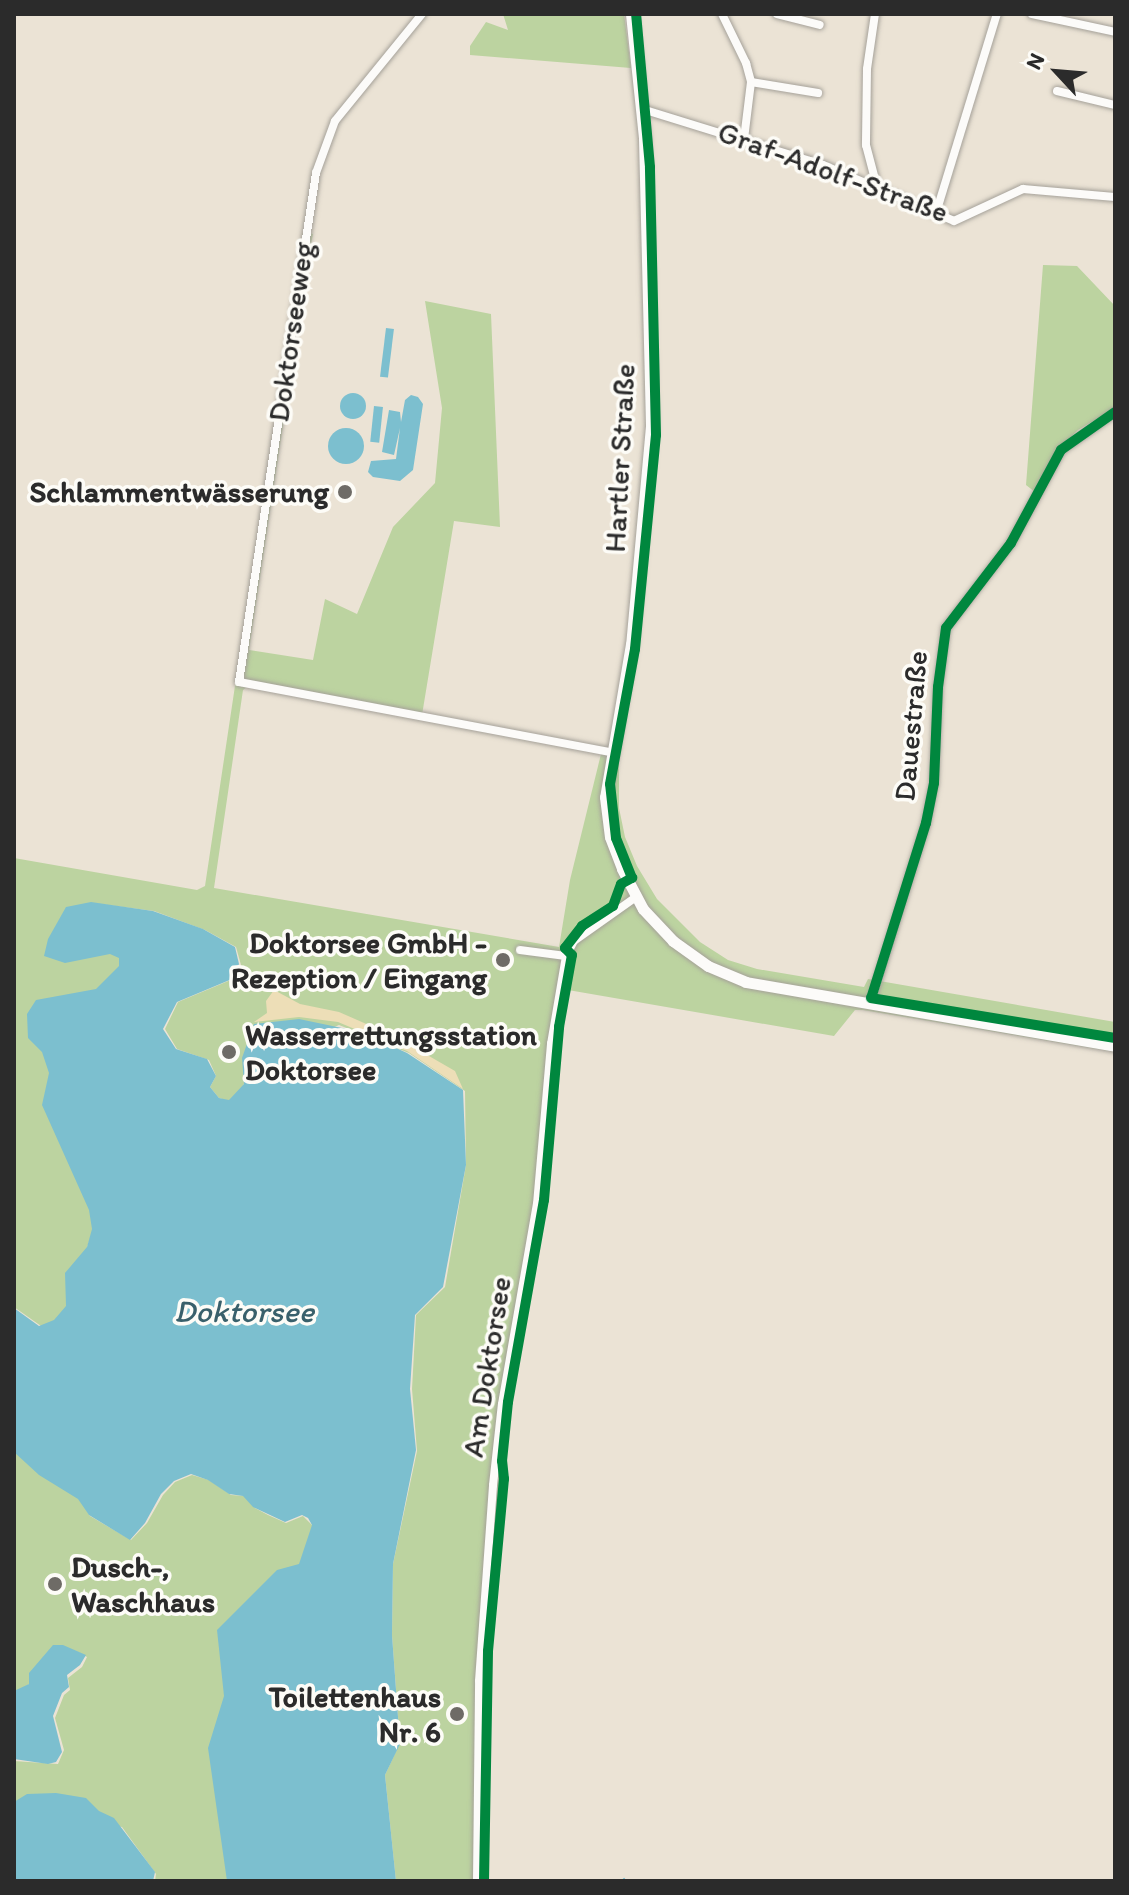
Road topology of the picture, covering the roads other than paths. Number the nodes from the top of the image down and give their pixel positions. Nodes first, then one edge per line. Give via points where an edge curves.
1 (422, 14) edge
2 (631, 14) edge
3 (722, 14) edge
4 (777, 14) edge
5 (875, 14) edge
6 (997, 14) edge
7 (1032, 14) edge
8 (820, 25) dead end
9 (1115, 32) edge
10 (751, 82) junction
11 (1057, 91) dead end
12 (818, 93) dead end
13 (1115, 105) edge
14 (642, 109) junction
15 (744, 139) junction
16 (877, 187) junction
17 (1115, 197) edge
18 (936, 213) junction
19 (1115, 412) edge
20 (610, 752) junction
21 (636, 897) junction
22 (520, 950) dead end
23 (566, 956) junction
24 (870, 1004) junction
25 (1115, 1046) edge
26 (477, 1881) edge

1 - 20 street, Doktorseeweg via 335,121 316,173 239,682
2 - 14 main road, Hartler Straße
3 - 10 street
4 - 8 street
5 - 16 street via 867,69 866,145
6 - 18 street
7 - 9 street
10 - 12 street
10 - 15 street
11 - 13 street
14 - 15 street, Graf-Adolf-Straße
14 - 20 main road, Hartler Straße via 650,451 631,644
15 - 16 street, Graf-Adolf-Straße
16 - 18 street, Graf-Adolf-Straße
17 - 18 street, Graf-Adolf-Straße via 1023,189 954,221
19 - 24 street, Dauestraße via 1061,450 1011,543 946,628 926,823
20 - 21 main road, Hartler Straße via 608,826
21 - 23 street via 582,933
21 - 24 main road, Hartler Straße via 673,941 725,974 777,989
22 - 23 street
23 - 26 street, Am Doktorsee via 551,1044 532,1241 504,1390 493,1485 479,1681
24 - 25 main road, Hartler Straße

